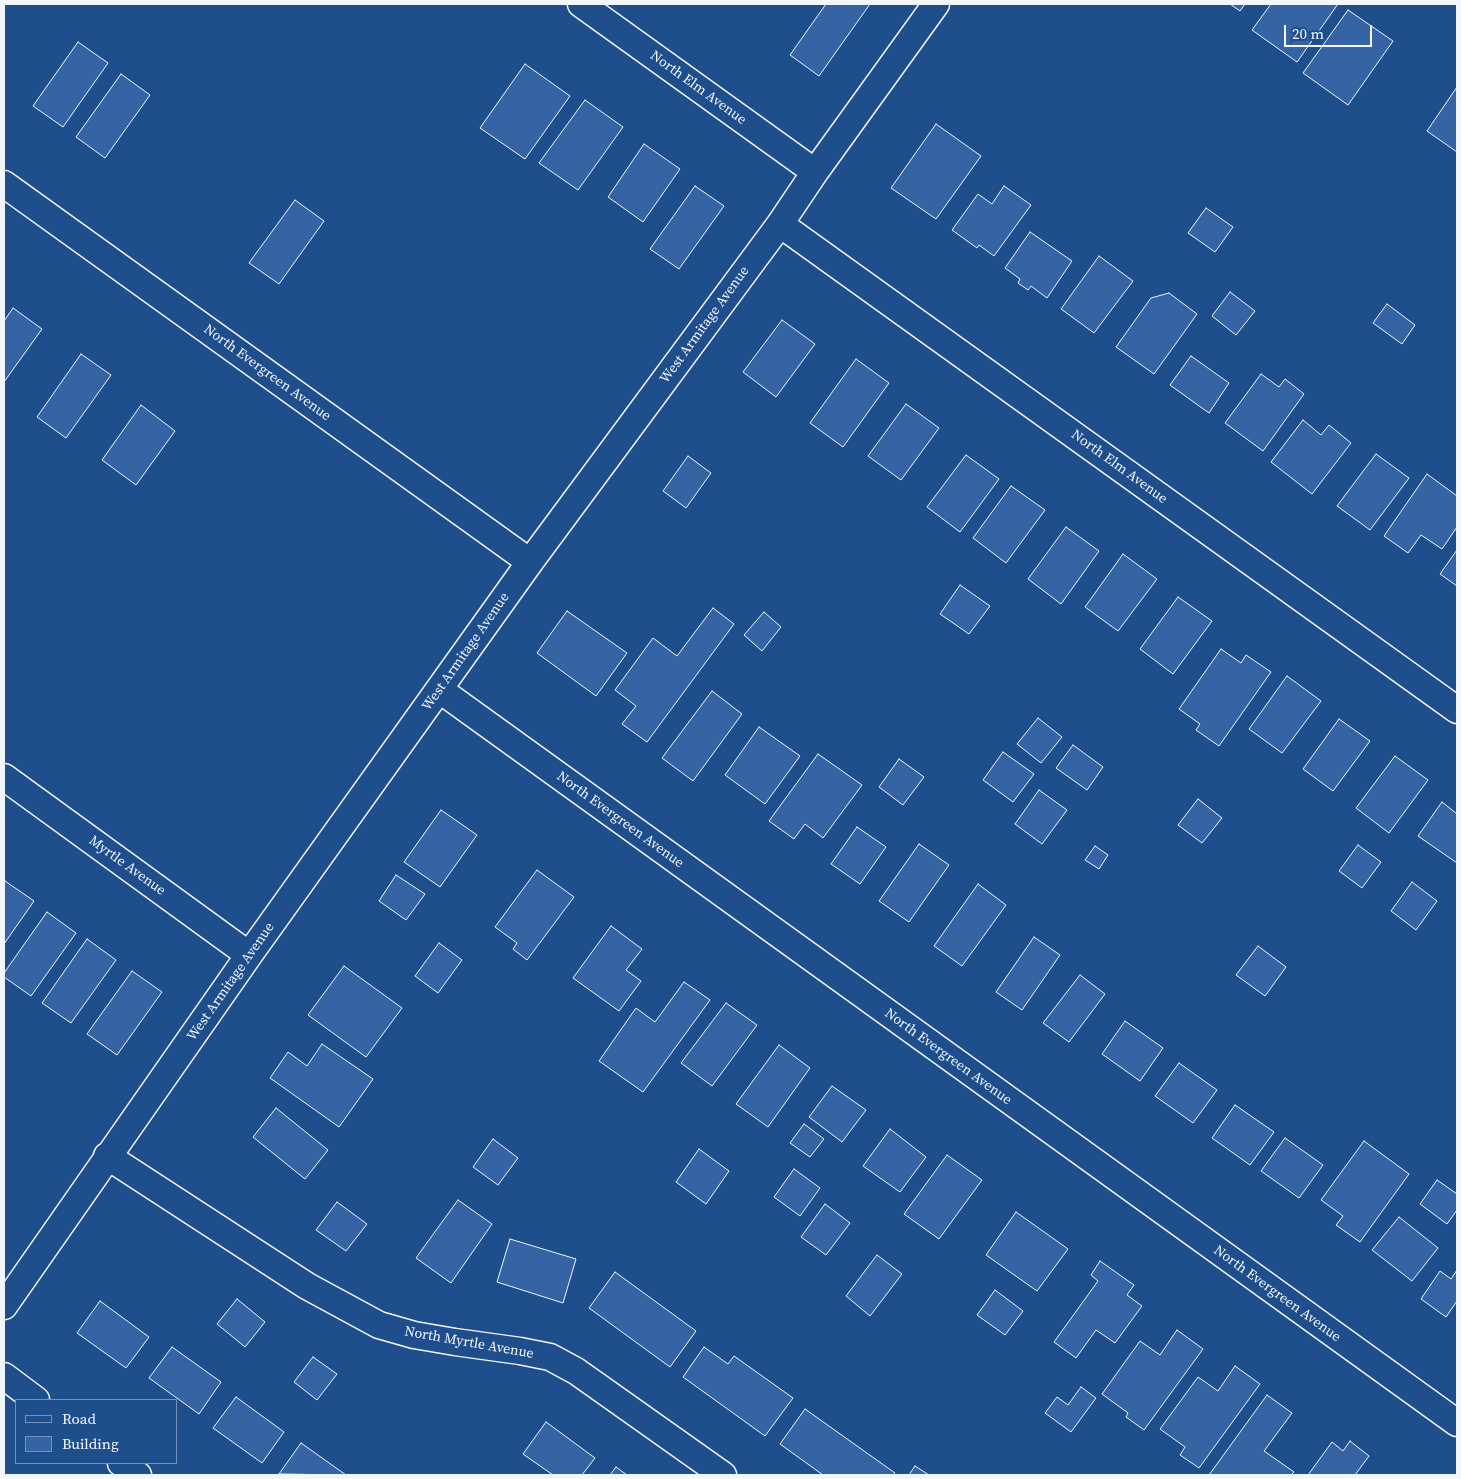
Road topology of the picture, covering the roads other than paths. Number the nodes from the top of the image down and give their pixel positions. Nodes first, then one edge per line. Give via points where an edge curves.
1 (581, 4) edge
2 (936, 4) edge
3 (815, 172) junction
4 (4, 184) edge
5 (780, 224) junction
6 (530, 562) junction
7 (440, 690) junction
8 (1457, 710) edge
9 (4, 777) edge
10 (249, 955) junction
11 (107, 1156) junction
12 (4, 1306) edge
13 (4, 1376) edge
14 (35, 1399) edge
15 (1457, 1423) edge
16 (122, 1464) edge
17 (138, 1475) edge
18 (723, 1475) edge

1 - 3 street, North Elm Avenue
2 - 3 street, West Armitage Avenue
3 - 5 street, West Armitage Avenue
4 - 6 street, North Evergreen Avenue
5 - 6 street, West Armitage Avenue
5 - 8 street, North Elm Avenue
6 - 7 street, West Armitage Avenue
7 - 10 street, West Armitage Avenue
7 - 15 street, North Evergreen Avenue
9 - 10 street, Myrtle Avenue
10 - 11 street, West Armitage Avenue
11 - 12 street, West Armitage Avenue
11 - 18 street, North Myrtle Avenue via 308,1286 379,1325 550,1358 576,1371
13 - 14 street
16 - 17 street

